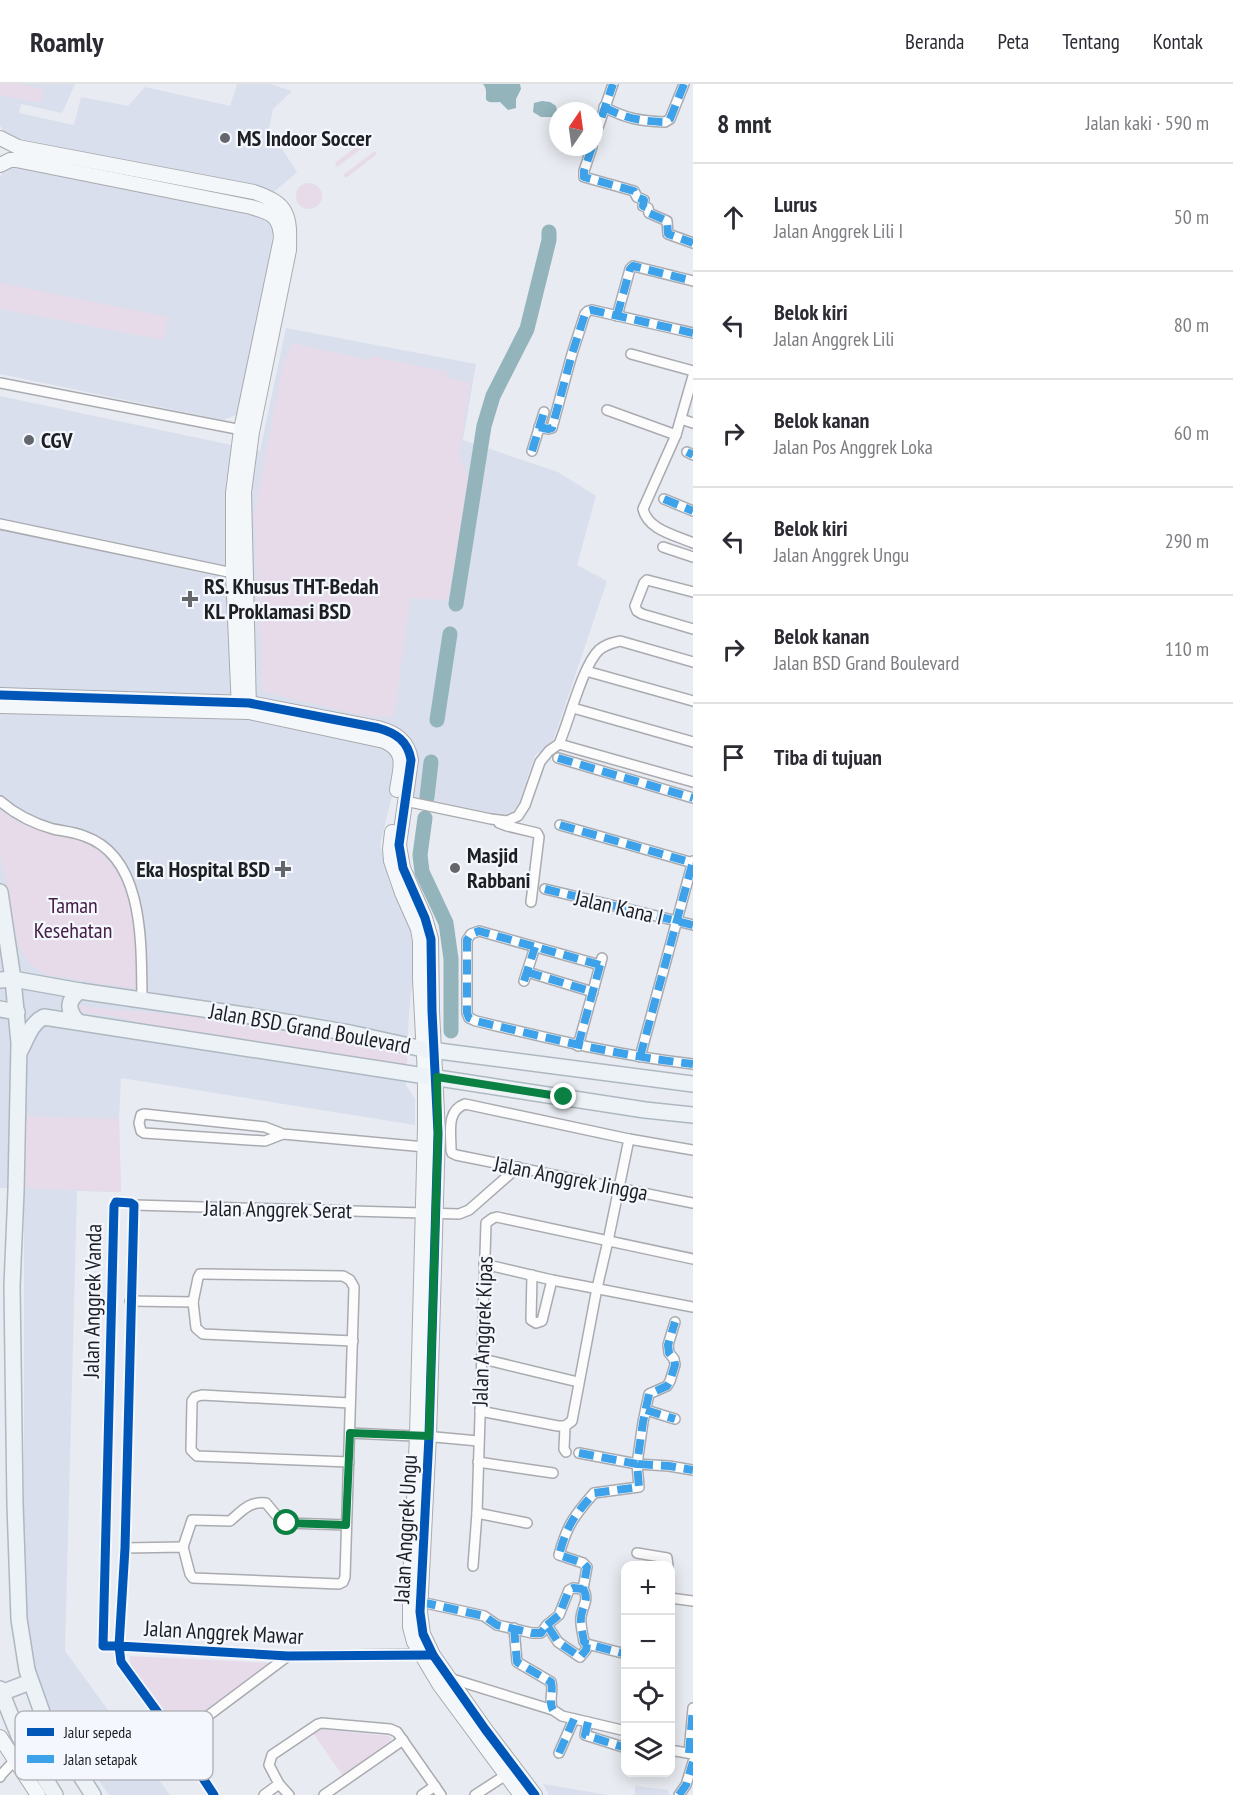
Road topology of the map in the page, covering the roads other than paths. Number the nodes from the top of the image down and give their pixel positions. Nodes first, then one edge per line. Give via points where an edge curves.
1 (613, 84) edge
2 (684, 84) edge
3 (604, 106) junction
4 (603, 109) edge
5 (0, 138) edge
6 (17, 153) junction
7 (589, 156) edge
8 (0, 165) edge
9 (693, 243) edge
10 (693, 281) edge
11 (617, 316) junction
12 (693, 333) edge
13 (631, 354) dead end
14 (692, 378) edge
15 (0, 383) edge
16 (607, 410) dead end
17 (544, 412) dead end
18 (681, 419) junction
19 (693, 423) edge
20 (539, 427) junction
21 (247, 431) junction
22 (676, 435) junction
23 (532, 451) dead end
24 (664, 499) dead end
25 (693, 511) edge
26 (0, 524) edge
27 (693, 543) edge
28 (663, 548) dead end
29 (693, 557) edge
30 (233, 573) junction
31 (693, 592) edge
32 (693, 629) edge
33 (693, 662) edge
34 (586, 671) junction
35 (0, 695) edge
36 (693, 701) edge
37 (94, 704) junction
38 (0, 706) edge
39 (244, 708) junction
40 (573, 708) junction
41 (693, 742) edge
42 (559, 744) junction
43 (558, 758) dead end
44 (693, 782) edge
45 (693, 798) edge
46 (0, 801) edge
47 (405, 801) junction
48 (398, 817) junction
49 (491, 819) junction
50 (560, 825) dead end
51 (693, 862) edge
52 (545, 890) dead end
53 (0, 892) edge
54 (531, 902) dead end
55 (677, 921) junction
56 (693, 925) edge
57 (535, 947) junction
58 (6, 980) edge
59 (80, 991) junction
60 (593, 992) junction
61 (142, 1000) junction
62 (0, 1009) edge
63 (16, 1012) junction
64 (77, 1021) junction
65 (578, 1046) junction
66 (429, 1049) junction
67 (19, 1054) junction
68 (640, 1057) junction
69 (692, 1062) edge
70 (431, 1076) junction
71 (693, 1084) edge
72 (693, 1115) edge
73 (283, 1134) junction
74 (629, 1139) junction
75 (693, 1144) edge
76 (676, 1146) junction
77 (424, 1147) junction
78 (693, 1150) edge
79 (518, 1167) junction
80 (618, 1187) junction
81 (693, 1203) edge
82 (133, 1204) junction
83 (429, 1213) junction
84 (608, 1241) junction
85 (693, 1259) edge
86 (484, 1264) junction
87 (532, 1275) junction
88 (552, 1280) junction
89 (597, 1288) junction
90 (130, 1301) junction
91 (194, 1302) junction
92 (693, 1307) edge
93 (675, 1322) dead end
94 (353, 1341) junction
95 (483, 1359) junction
96 (578, 1382) junction
97 (350, 1403) junction
98 (646, 1410) junction
99 (480, 1411) junction
100 (675, 1419) dead end
101 (561, 1426) junction
102 (350, 1433) junction
103 (423, 1436) junction
104 (478, 1441) junction
105 (566, 1452) dead end
106 (579, 1454) dead end
107 (349, 1462) junction
108 (478, 1462) junction
109 (637, 1464) junction
110 (693, 1470) edge
111 (553, 1473) dead end
112 (477, 1513) junction
113 (527, 1523) dead end
114 (346, 1525) junction
115 (183, 1547) junction
116 (125, 1548) junction
117 (637, 1553) dead end
118 (667, 1561) edge
119 (473, 1566) dead end
120 (583, 1589) junction
121 (675, 1598) edge
122 (693, 1600) edge
123 (421, 1602) junction
124 (547, 1625) junction
125 (514, 1628) junction
126 (588, 1644) junction
127 (118, 1646) junction
128 (621, 1653) edge
129 (427, 1654) junction
130 (288, 1656) junction
131 (449, 1678) junction
132 (30, 1682) junction
133 (1, 1691) edge
134 (693, 1708) edge
135 (553, 1710) junction
136 (41, 1711) edge
137 (157, 1711) edge
138 (213, 1712) edge
139 (574, 1719) junction
140 (588, 1722) junction
141 (15, 1726) edge
142 (621, 1730) edge
143 (0, 1737) edge
144 (403, 1740) junction
145 (621, 1746) edge
146 (675, 1751) edge
147 (559, 1753) dead end
148 (692, 1756) edge
149 (15, 1760) joint
150 (511, 1772) junction
151 (0, 1778) edge
152 (28, 1780) edge
153 (46, 1780) edge
154 (83, 1780) edge
155 (204, 1780) edge
156 (279, 1784) junction
157 (435, 1786) junction
158 (38, 1795) edge
159 (55, 1795) edge
160 (93, 1795) edge
161 (214, 1795) edge
162 (264, 1795) edge
163 (289, 1795) edge
164 (324, 1795) edge
165 (422, 1795) edge
166 (441, 1795) edge
167 (476, 1795) edge
168 (521, 1795) edge
169 (535, 1795) edge
170 (679, 1795) edge

1 - 3 street
2 - 3 street via 665,122 622,116
3 - 4 street
5 - 6 street
6 - 8 street
6 - 21 street via 277,210 281,238
7 - 9 street via 584,177 634,191 644,200 643,206 649,213 667,221 668,234
10 - 11 street via 631,267
11 - 12 street
11 - 20 street via 592,310 585,314 552,428
13 - 14 street
14 - 18 street
15 - 21 street
16 - 22 street
17 - 20 street
18 - 19 street
18 - 22 street
20 - 23 street
21 - 30 street via 233,493
21 - 39 street
22 - 27 street via 643,509 654,526
24 - 25 street
26 - 30 street
28 - 29 street
30 - 39 street
31 - 32 street via 647,580 635,606 642,614
33 - 34 street via 620,642 609,643 597,652
34 - 36 street
34 - 40 street
35 - 37 street
37 - 38 street
37 - 39 street
39 - 47 street via 378,728 395,735 410,752
39 - 48 street via 384,741 397,748 401,760
40 - 41 street
40 - 42 street
42 - 44 street
42 - 49 street via 540,762 518,816 507,821
43 - 45 street
46 - 61 street via 35,823 86,836 118,862 134,897 140,935
47 - 48 street
47 - 49 street
48 - 66 street, Jalan Anggrek Ungu via 403,868 431,939
49 - 54 street via 540,837
50 - 51 street
51 - 55 street
52 - 55 street, Jalan Kana I
53 - 58 main road
55 - 56 street, Jalan Kana I
55 - 68 street
57 - 60 street via 601,962
57 - 60 street via 526,977
57 - 65 street via 479,931 471,934 467,940 469,1018
58 - 59 main road, Jalan BSD Grand Boulevard
58 - 63 main road
59 - 61 main road, Jalan BSD Grand Boulevard
59 - 64 main road via 69,1007
60 - 65 street
61 - 66 main road, Jalan BSD Grand Boulevard
62 - 63 main road
63 - 67 main road
64 - 67 main road, Jalan BSD Grand Boulevard via 44,1017 33,1026
64 - 70 main road, Jalan BSD Grand Boulevard
65 - 68 street
66 - 70 street, Jalan Anggrek Ungu
66 - 71 main road, Jalan BSD Grand Boulevard
67 - 132 main road via 12,1286 15,1492 19,1619
68 - 69 street
70 - 72 main road, Jalan BSD Grand Boulevard
70 - 77 street, Jalan Anggrek Ungu
70 - 83 street, Jalan Anggrek Ungu via 438,1133
73 - 73 street via 266,1141 144,1133 140,1123 144,1114 266,1127
73 - 77 street
74 - 76 street
74 - 79 street, Jalan Anggrek Jingga via 465,1104 457,1107 452,1115 452,1153
74 - 80 street
75 - 76 street
76 - 78 street
77 - 83 street, Jalan Anggrek Ungu
79 - 80 street, Jalan Anggrek Jingga
79 - 83 street, Jalan Anggrek Serat via 469,1210 459,1214
80 - 81 street, Jalan Anggrek Jingga
80 - 84 street
82 - 83 street, Jalan Anggrek Serat
82 - 90 street, Jalan Anggrek Vanda
82 - 127 street, Jalan Anggrek Vanda via 116,1202 114,1206 103,1646
83 - 103 street, Jalan Anggrek Ungu
84 - 85 street
84 - 86 street, Jalan Anggrek Kipas via 497,1217 486,1223
84 - 89 street
86 - 87 street
86 - 95 street, Jalan Anggrek Kipas
87 - 88 street
87 - 88 street via 531,1320 536,1323 542,1321
88 - 89 street
89 - 92 street
89 - 96 street
90 - 91 street
90 - 116 street, Jalan Anggrek Vanda
91 - 94 street via 196,1328 203,1334
91 - 94 street via 200,1274 343,1276 354,1287
93 - 98 street via 668,1345 675,1365 670,1381 650,1394
94 - 97 street
95 - 96 street
95 - 99 street, Jalan Anggrek Kipas
96 - 101 street via 572,1421
97 - 102 street
97 - 107 street via 195,1397 191,1450 197,1456
98 - 100 street
98 - 109 street
99 - 101 street
99 - 104 street, Jalan Anggrek Kipas
101 - 105 street
102 - 103 street
102 - 107 street
103 - 104 street
103 - 123 street, Jalan Anggrek Ungu
103 - 129 street, Jalan Anggrek Ungu via 410,1582 410,1627 414,1642
104 - 108 street, Jalan Anggrek Kipas
106 - 109 street
107 - 114 street
108 - 111 street
108 - 112 street, Jalan Anggrek Kipas
109 - 110 street
109 - 120 street via 639,1487 594,1493 573,1517 559,1555 587,1567
112 - 113 street
112 - 119 street, Jalan Anggrek Kipas
114 - 115 street via 287,1523 266,1503 257,1502 230,1521 192,1520
114 - 115 street via 344,1580 339,1584 193,1578
115 - 116 street
116 - 127 street, Jalan Anggrek Vanda
117 - 118 street
120 - 124 street via 569,1590 559,1615
120 - 126 street via 586,1596 582,1631
121 - 122 street
123 - 125 street via 484,1616 497,1625
123 - 129 street, Jalan Anggrek Ungu
124 - 125 street via 537,1634
124 - 126 street via 558,1642 576,1656 582,1656
125 - 135 street via 517,1662 551,1682
126 - 128 street
127 - 130 street, Jalan Anggrek Mawar
127 - 137 street, Jalan Anggrek Mawar via 121,1662
129 - 130 street, Jalan Anggrek Mawar
129 - 131 street, Jalan Anggrek Ungu
129 - 150 street, Jalan Anggrek Ungu via 440,1684
130 - 138 street
131 - 135 street
131 - 150 street, Jalan Anggrek Ungu
132 - 133 main road
132 - 136 main road
133 - 141 main road
134 - 148 street
135 - 139 street
139 - 140 street
139 - 147 street
140 - 142 street
140 - 145 street via 585,1735
143 - 149 street
144 - 156 street via 394,1730 318,1724 272,1755 269,1765
144 - 157 street
144 - 164 street
146 - 148 street
148 - 170 street via 686,1785
149 - 151 street
150 - 167 street
150 - 168 street, Jalan Anggrek Ungu
150 - 169 street, Jalan Anggrek Ungu
152 - 158 street
153 - 159 main road
154 - 160 main road
155 - 161 street, Jalan Anggrek Mawar
156 - 162 street
156 - 163 street
157 - 165 street
157 - 166 street

